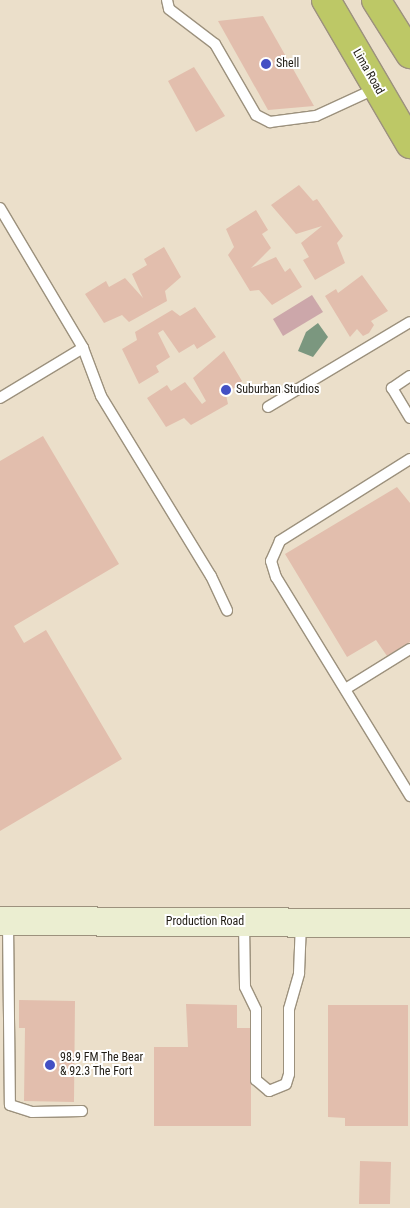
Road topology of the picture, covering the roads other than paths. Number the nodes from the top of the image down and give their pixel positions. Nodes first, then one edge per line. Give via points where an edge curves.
1 (167, 0) edge
2 (326, 0) edge
3 (376, 0) edge
4 (410, 54) edge
5 (378, 88) junction
6 (410, 144) edge
7 (0, 208) edge
8 (410, 322) edge
9 (83, 348) junction
10 (410, 376) edge
11 (0, 398) edge
12 (268, 407) dead end
13 (410, 418) edge
14 (410, 459) edge
15 (226, 611) dead end
16 (410, 649) edge
17 (347, 688) junction
18 (406, 780) edge
19 (410, 796) edge
20 (4, 921) edge
21 (244, 922) junction
22 (301, 922) junction
23 (410, 922) edge
24 (82, 1110) dead end

1 - 5 lane via 169,9 215,44 256,115 270,122 316,116
2 - 5 highway, Lima Road
3 - 4 highway
5 - 6 highway, Lima Road
7 - 9 lane
8 - 12 lane
9 - 11 lane
9 - 15 lane via 101,396 211,576
10 - 13 lane via 392,388
14 - 17 lane via 280,541 271,562 276,577
16 - 17 lane
17 - 18 lane
18 - 19 lane
20 - 21 street, Production Road
20 - 24 lane via 10,1105 32,1112
21 - 22 street, Production Road
21 - 22 lane via 245,987 256,1010 256,1080 269,1091 286,1084 289,1074 289,1009 299,973
22 - 23 street, Production Road

